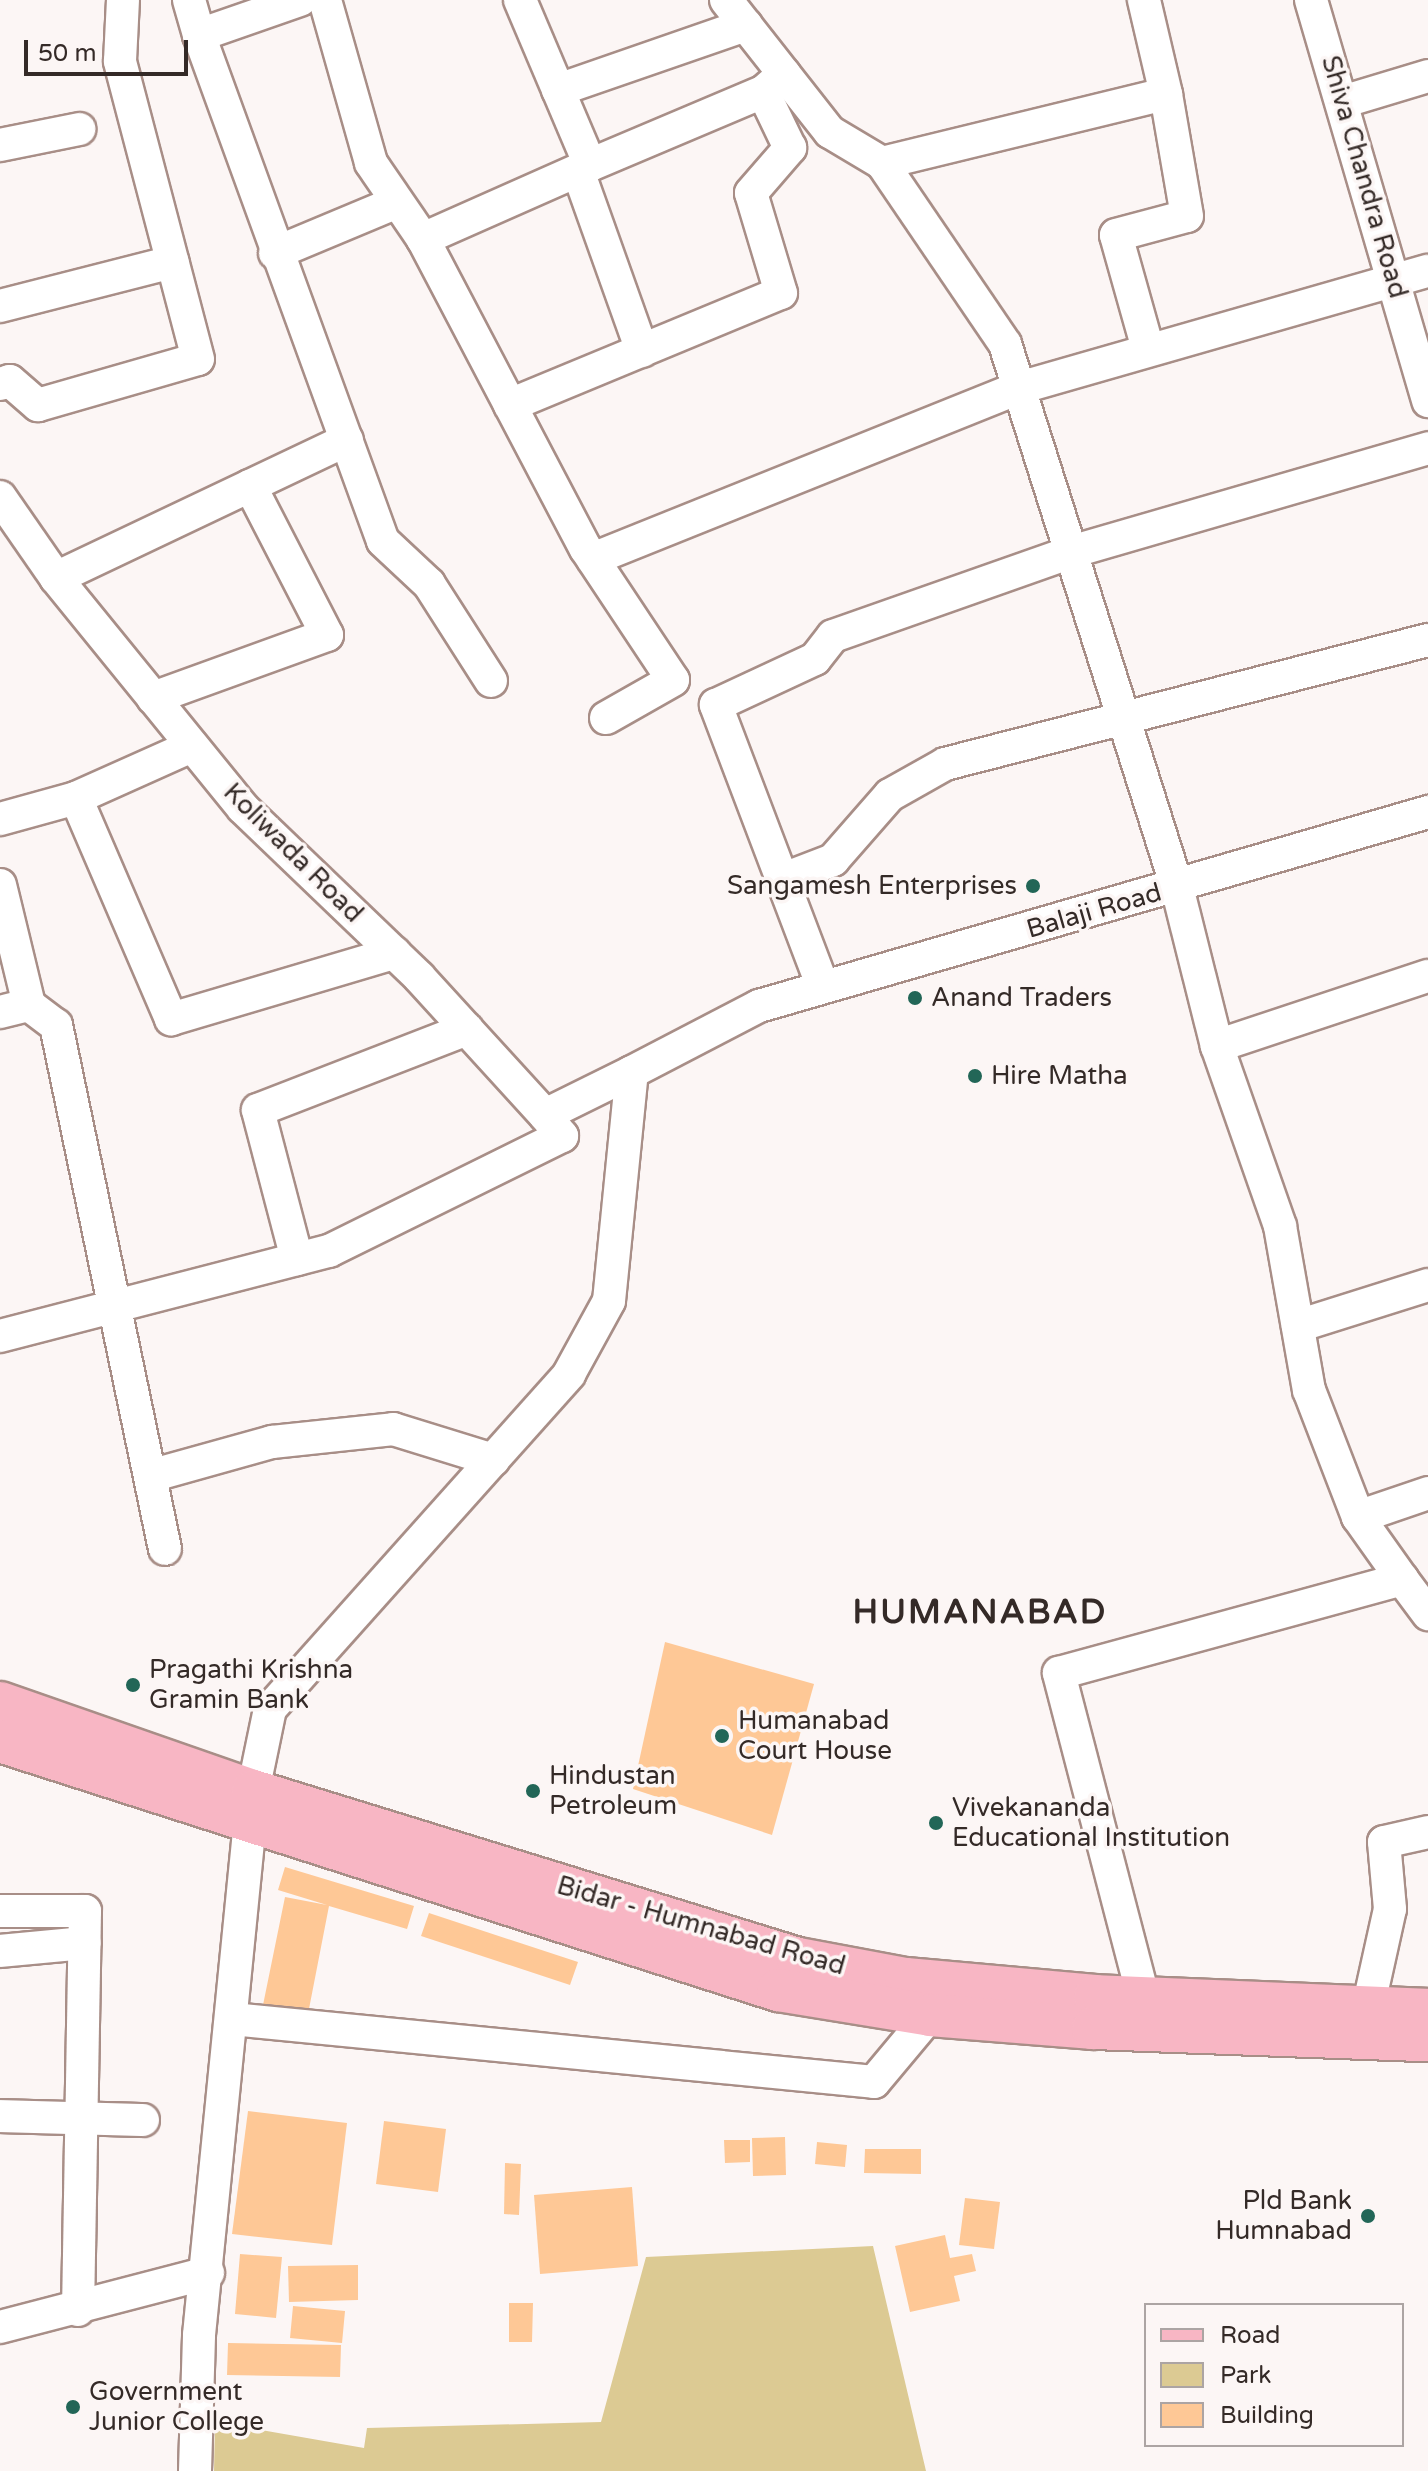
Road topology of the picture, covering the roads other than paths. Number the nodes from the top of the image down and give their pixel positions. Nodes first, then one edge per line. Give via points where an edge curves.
1 (123, 0) edge
2 (189, 0) edge
3 (300, 0) edge
4 (325, 0) edge
5 (520, 0) edge
6 (726, 0) edge
7 (1144, 0) edge
8 (1311, 0) edge
9 (746, 25) junction
10 (199, 35) junction
11 (1428, 76) edge
12 (774, 83) junction
13 (558, 90) junction
14 (1166, 94) junction
15 (1342, 102) junction
16 (79, 129) dead end
17 (0, 145) edge
18 (882, 163) junction
19 (584, 168) junction
20 (397, 202) junction
21 (423, 239) junction
22 (275, 253) junction
23 (172, 262) junction
24 (1428, 271) edge
25 (1394, 277) junction
26 (0, 306) edge
27 (1148, 349) junction
28 (642, 351) junction
29 (0, 384) edge
30 (1019, 388) junction
31 (1428, 401) edge
32 (510, 405) junction
33 (347, 440) junction
34 (1428, 448) edge
35 (250, 486) junction
36 (0, 497) edge
37 (1071, 552) junction
38 (593, 559) junction
39 (56, 578) junction
40 (1428, 640) edge
41 (491, 681) dead end
42 (153, 698) junction
43 (606, 718) dead end
44 (1125, 722) junction
45 (192, 746) junction
46 (76, 798) junction
47 (1428, 812) edge
48 (0, 819) edge
49 (784, 879) junction
50 (0, 885) edge
51 (1177, 887) junction
52 (394, 953) junction
53 (1428, 976) edge
54 (823, 987) junction
55 (15, 1009) edge
56 (467, 1029) junction
57 (1217, 1046) junction
58 (632, 1072) junction
59 (545, 1115) junction
60 (297, 1259) junction
61 (1428, 1285) edge
62 (116, 1310) junction
63 (1298, 1326) junction
64 (0, 1336) edge
65 (493, 1460) junction
66 (150, 1476) junction
67 (1428, 1493) edge
68 (1358, 1517) junction
69 (165, 1549) dead end
70 (1402, 1579) junction
71 (1428, 1614) edge
72 (0, 1703) edge
73 (0, 1741) edge
74 (252, 1808) junction
75 (1428, 1832) edge
76 (0, 1911) edge
77 (85, 1943) junction
78 (0, 1951) edge
79 (1143, 1996) junction
80 (1368, 2008) junction
81 (1428, 2010) edge
82 (930, 2015) junction
83 (232, 2019) junction
84 (1428, 2040) edge
85 (0, 2116) edge
86 (82, 2118) junction
87 (143, 2120) dead end
88 (208, 2273) junction
89 (78, 2310) junction
90 (0, 2327) edge
91 (195, 2471) edge

1 - 23 street via 120,61
2 - 10 street
3 - 10 street
4 - 20 street via 371,163
5 - 13 street
6 - 9 street
7 - 14 street
8 - 15 street, Shiva Chandra Road
9 - 12 street
9 - 13 street
10 - 22 street
11 - 15 street
12 - 18 street via 830,132
12 - 19 street
12 - 28 street via 790,148 751,193 781,293
13 - 19 street
14 - 18 street
14 - 27 street via 1187,216 1116,235
15 - 25 street, Shiva Chandra Road
16 - 17 street
18 - 30 street via 1005,344
19 - 21 street
19 - 28 street
20 - 21 street
20 - 22 street
21 - 32 street
22 - 33 street
23 - 26 street
23 - 29 street via 198,359 38,405 10,381
24 - 25 street
25 - 27 street
25 - 31 street, Shiva Chandra Road
27 - 30 street
28 - 32 street
30 - 37 street
30 - 38 street
32 - 38 street
33 - 35 street
33 - 41 street via 383,541 429,584
34 - 37 street
35 - 39 street
35 - 42 street via 327,635
36 - 39 street, Koliwada Road
37 - 44 street
37 - 49 street via 833,636 815,659 716,705
38 - 43 street via 673,680
39 - 42 street, Koliwada Road
40 - 44 street
42 - 45 street, Koliwada Road
44 - 49 street via 945,764 890,795 833,860
44 - 51 street
45 - 46 street
45 - 52 street, Koliwada Road via 243,808
46 - 48 street
46 - 52 street via 171,1019
47 - 51 street, Balaji Road
49 - 54 street
50 - 55 street
51 - 54 street, Balaji Road
51 - 57 street
52 - 56 street, Koliwada Road
53 - 57 street
54 - 58 street, Balaji Road via 759,1006
55 - 62 street via 56,1025
56 - 59 street, Koliwada Road
56 - 60 street via 258,1110
57 - 63 street via 1280,1226
58 - 59 street
58 - 65 street via 609,1301 569,1374
59 - 60 street via 562,1136
60 - 62 street
61 - 63 street
62 - 64 street
62 - 66 street
63 - 68 street via 1309,1390
65 - 66 street via 393,1429 272,1442
65 - 74 street via 270,1709
66 - 69 street
67 - 68 street
68 - 70 street
70 - 71 street
70 - 79 street via 1059,1673
72 - 74 main road, Bidar - Humnabad Road
73 - 74 main road, Bidar - Humnabad Road
74 - 79 main road, Bidar - Humnabad Road via 798,1959 906,1979
74 - 82 main road, Bidar - Humnabad Road via 778,1990
74 - 83 street
75 - 80 street via 1384,1842 1390,1909
76 - 77 street via 85,1911
77 - 78 street
77 - 86 street
79 - 80 main road, Bidar - Humnabad Road
80 - 81 main road, Bidar - Humnabad Road
82 - 83 street via 874,2082
82 - 84 main road, Bidar - Humnabad Road
83 - 88 street
85 - 86 street
86 - 87 street
86 - 89 street
88 - 89 street
88 - 91 street
89 - 90 street

